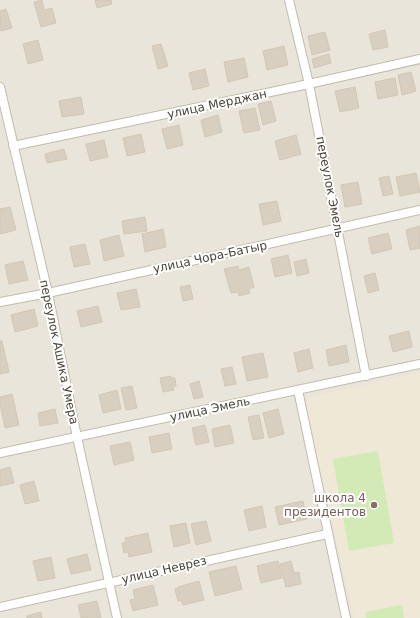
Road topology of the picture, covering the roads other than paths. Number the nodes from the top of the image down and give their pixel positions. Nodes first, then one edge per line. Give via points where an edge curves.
1 (289, 0) edge
2 (420, 59) edge
3 (309, 84) junction
4 (0, 87) edge
5 (13, 146) junction
6 (420, 210) edge
7 (338, 229) junction
8 (48, 293) junction
9 (0, 302) edge
10 (420, 364) edge
11 (366, 376) junction
12 (298, 390) junction
13 (77, 436) junction
14 (0, 453) edge
15 (327, 534) junction
16 (110, 583) junction
17 (0, 607) edge
18 (117, 618) edge
19 (346, 618) edge

1 - 3 street, переулок Эмель
2 - 3 street, улица Мерджан
3 - 5 street, улица Мерджан
3 - 7 street, переулок Эмель
4 - 5 street, переулок Ашика Умера
5 - 8 street, переулок Ашика Умера
6 - 7 street, улица Чора-Батыр
7 - 8 street, улица Чора-Батыр
7 - 11 street, переулок Эмель
8 - 9 street, улица Чора-Батыр
8 - 13 street, переулок Ашика Умера
10 - 11 street, улица Эмель
11 - 12 street, улица Эмель
12 - 13 street, улица Эмель
12 - 15 street
13 - 14 street, улица Эмель
13 - 16 street, переулок Ашика Умера
15 - 16 street, улица Неврез
15 - 19 street
16 - 17 street, улица Неврез
16 - 18 street, переулок Ашика Умера

